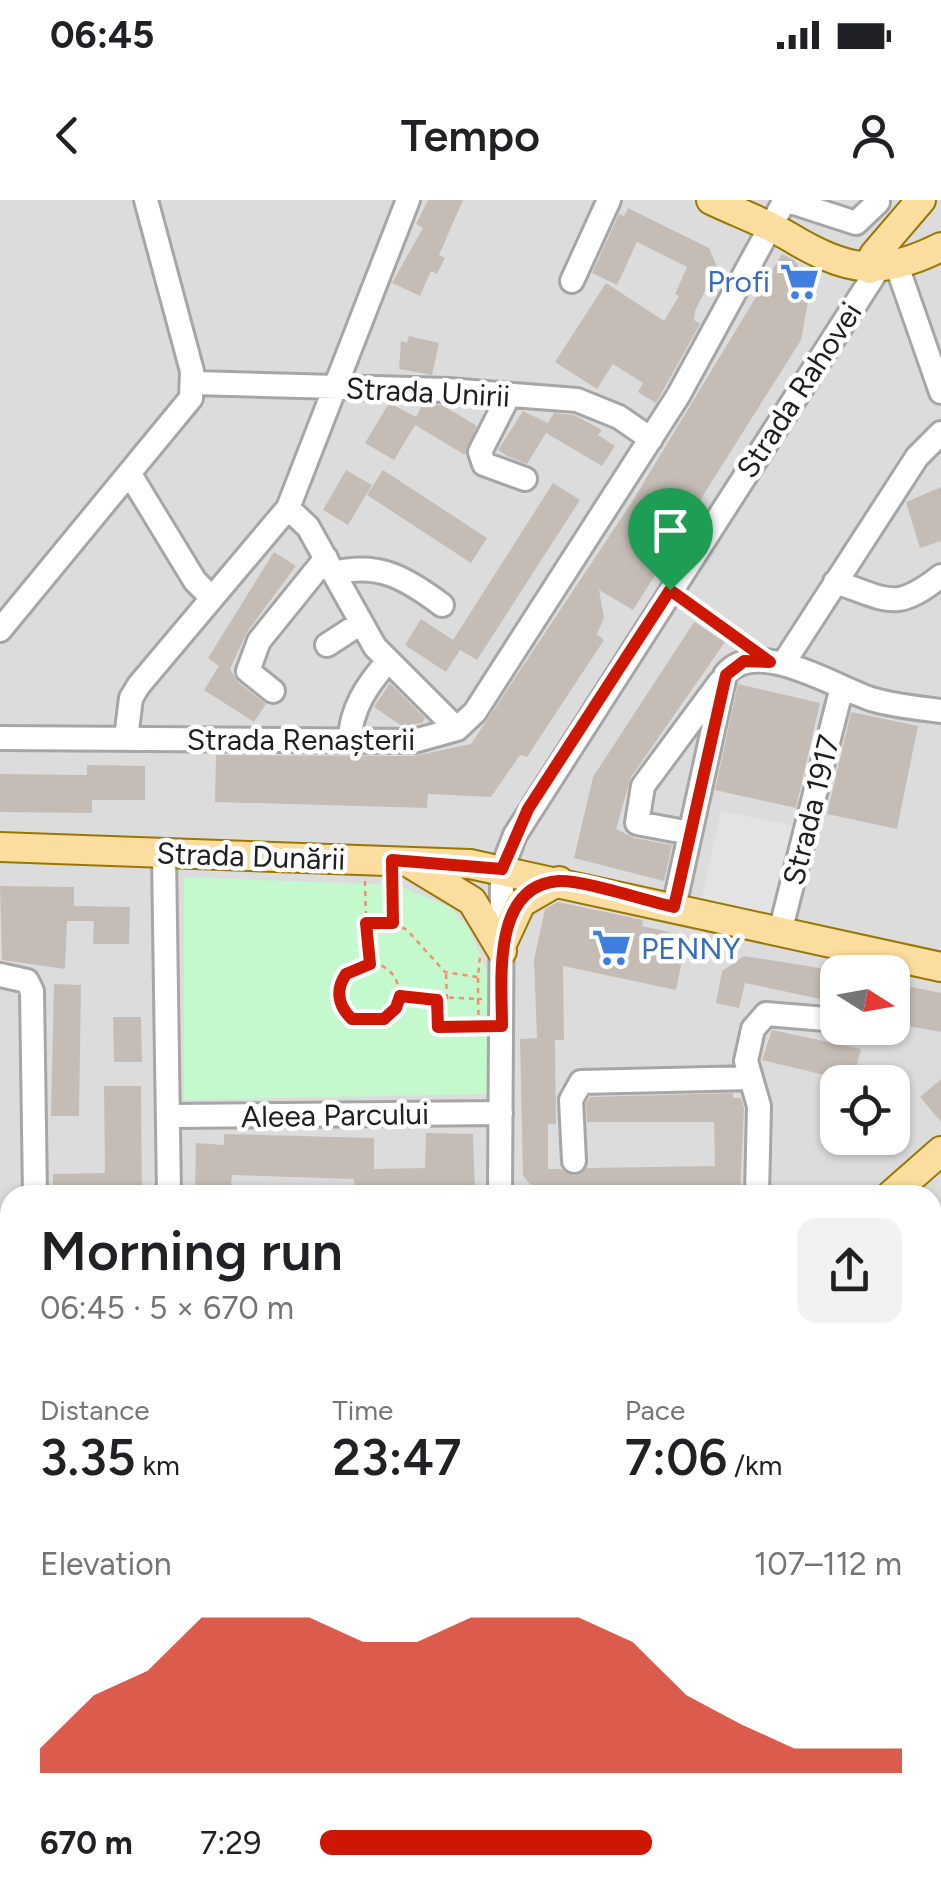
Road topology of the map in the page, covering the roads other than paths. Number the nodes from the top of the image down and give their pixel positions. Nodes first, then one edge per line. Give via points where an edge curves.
1 (146, 200) edge
2 (408, 200) edge
3 (609, 200) edge
4 (711, 200) edge
5 (785, 200) edge
6 (878, 202) edge
7 (919, 204) edge
8 (779, 232) junction
9 (941, 247) edge
10 (885, 262) junction
11 (572, 281) dead end
12 (195, 382) junction
13 (332, 387) junction
14 (941, 392) edge
15 (509, 396) junction
16 (941, 434) edge
17 (651, 439) junction
18 (131, 476) junction
19 (524, 479) dead end
20 (288, 508) junction
21 (330, 565) junction
22 (941, 576) edge
23 (836, 582) junction
24 (212, 598) junction
25 (442, 605) dead end
26 (361, 624) junction
27 (0, 630) edge
28 (327, 645) dead end
29 (388, 661) junction
30 (777, 663) junction
31 (726, 675) junction
32 (842, 687) junction
33 (274, 691) dead end
34 (941, 712) edge
35 (458, 730) junction
36 (0, 738) edge
37 (126, 738) junction
38 (350, 741) junction
39 (690, 834) junction
40 (0, 847) edge
41 (164, 854) junction
42 (387, 860) junction
43 (502, 869) junction
44 (559, 881) junction
45 (674, 907) junction
46 (780, 932) junction
47 (502, 950) junction
48 (839, 955) edge
49 (910, 965) edge
50 (941, 967) edge
51 (0, 975) edge
52 (820, 1018) edge
53 (751, 1078) junction
54 (501, 1113) junction
55 (169, 1116) junction
56 (941, 1151) edge
57 (574, 1162) dead end
58 (35, 1185) edge
59 (169, 1185) edge
60 (500, 1185) edge
61 (757, 1185) edge
62 (902, 1185) edge

1 - 12 street
2 - 13 street
3 - 11 street
4 - 8 main road
5 - 6 street via 856,224
5 - 8 street, Strada Renașterii
7 - 9 main road via 923,236
7 - 10 main road
8 - 10 main road
8 - 17 street, Strada Renașterii
9 - 10 main road
10 - 14 street
10 - 43 street, Strada Rahovei via 528,809
12 - 13 street, Strada Unirii
12 - 18 street via 184,411
13 - 15 street, Strada Unirii
13 - 20 street
15 - 17 street, Strada Unirii via 594,404
15 - 19 street via 480,452 484,464
16 - 23 street via 917,457
17 - 35 street, Strada Renașterii
18 - 24 street
18 - 27 street
20 - 21 street
20 - 24 street
21 - 25 street via 394,573
21 - 26 street
21 - 33 street via 259,640 248,671
22 - 23 street via 896,602
23 - 30 street
24 - 37 street via 131,698
26 - 28 street
26 - 29 street
29 - 35 street
29 - 38 street via 358,702
30 - 31 street via 744,661
30 - 32 street
31 - 39 street
31 - 39 street via 643,786 637,823
32 - 34 street
32 - 46 street, Strada 1917
35 - 38 street, Strada Renașterii via 425,740
36 - 37 street, Strada Renașterii
37 - 38 street, Strada Renașterii
39 - 45 street
40 - 41 main road, Strada Dunării
41 - 42 main road, Strada Dunării
41 - 55 street
42 - 43 main road, Strada Dunării
42 - 47 main road via 456,887
43 - 44 main road, Strada Dunării
43 - 47 street
44 - 45 main road, Strada Dunării
44 - 47 main road via 522,903
45 - 46 main road, Strada Dunării
46 - 48 main road, Strada Dunării
47 - 54 street via 491,1027
49 - 50 main road, Strada Dunării
51 - 58 street via 27,981 32,991
52 - 53 street via 766,1014 747,1045
53 - 57 street via 580,1082 571,1100
53 - 61 street via 758,1106
54 - 55 street, Aleea Parcului
54 - 60 street
55 - 59 street
56 - 62 main road

